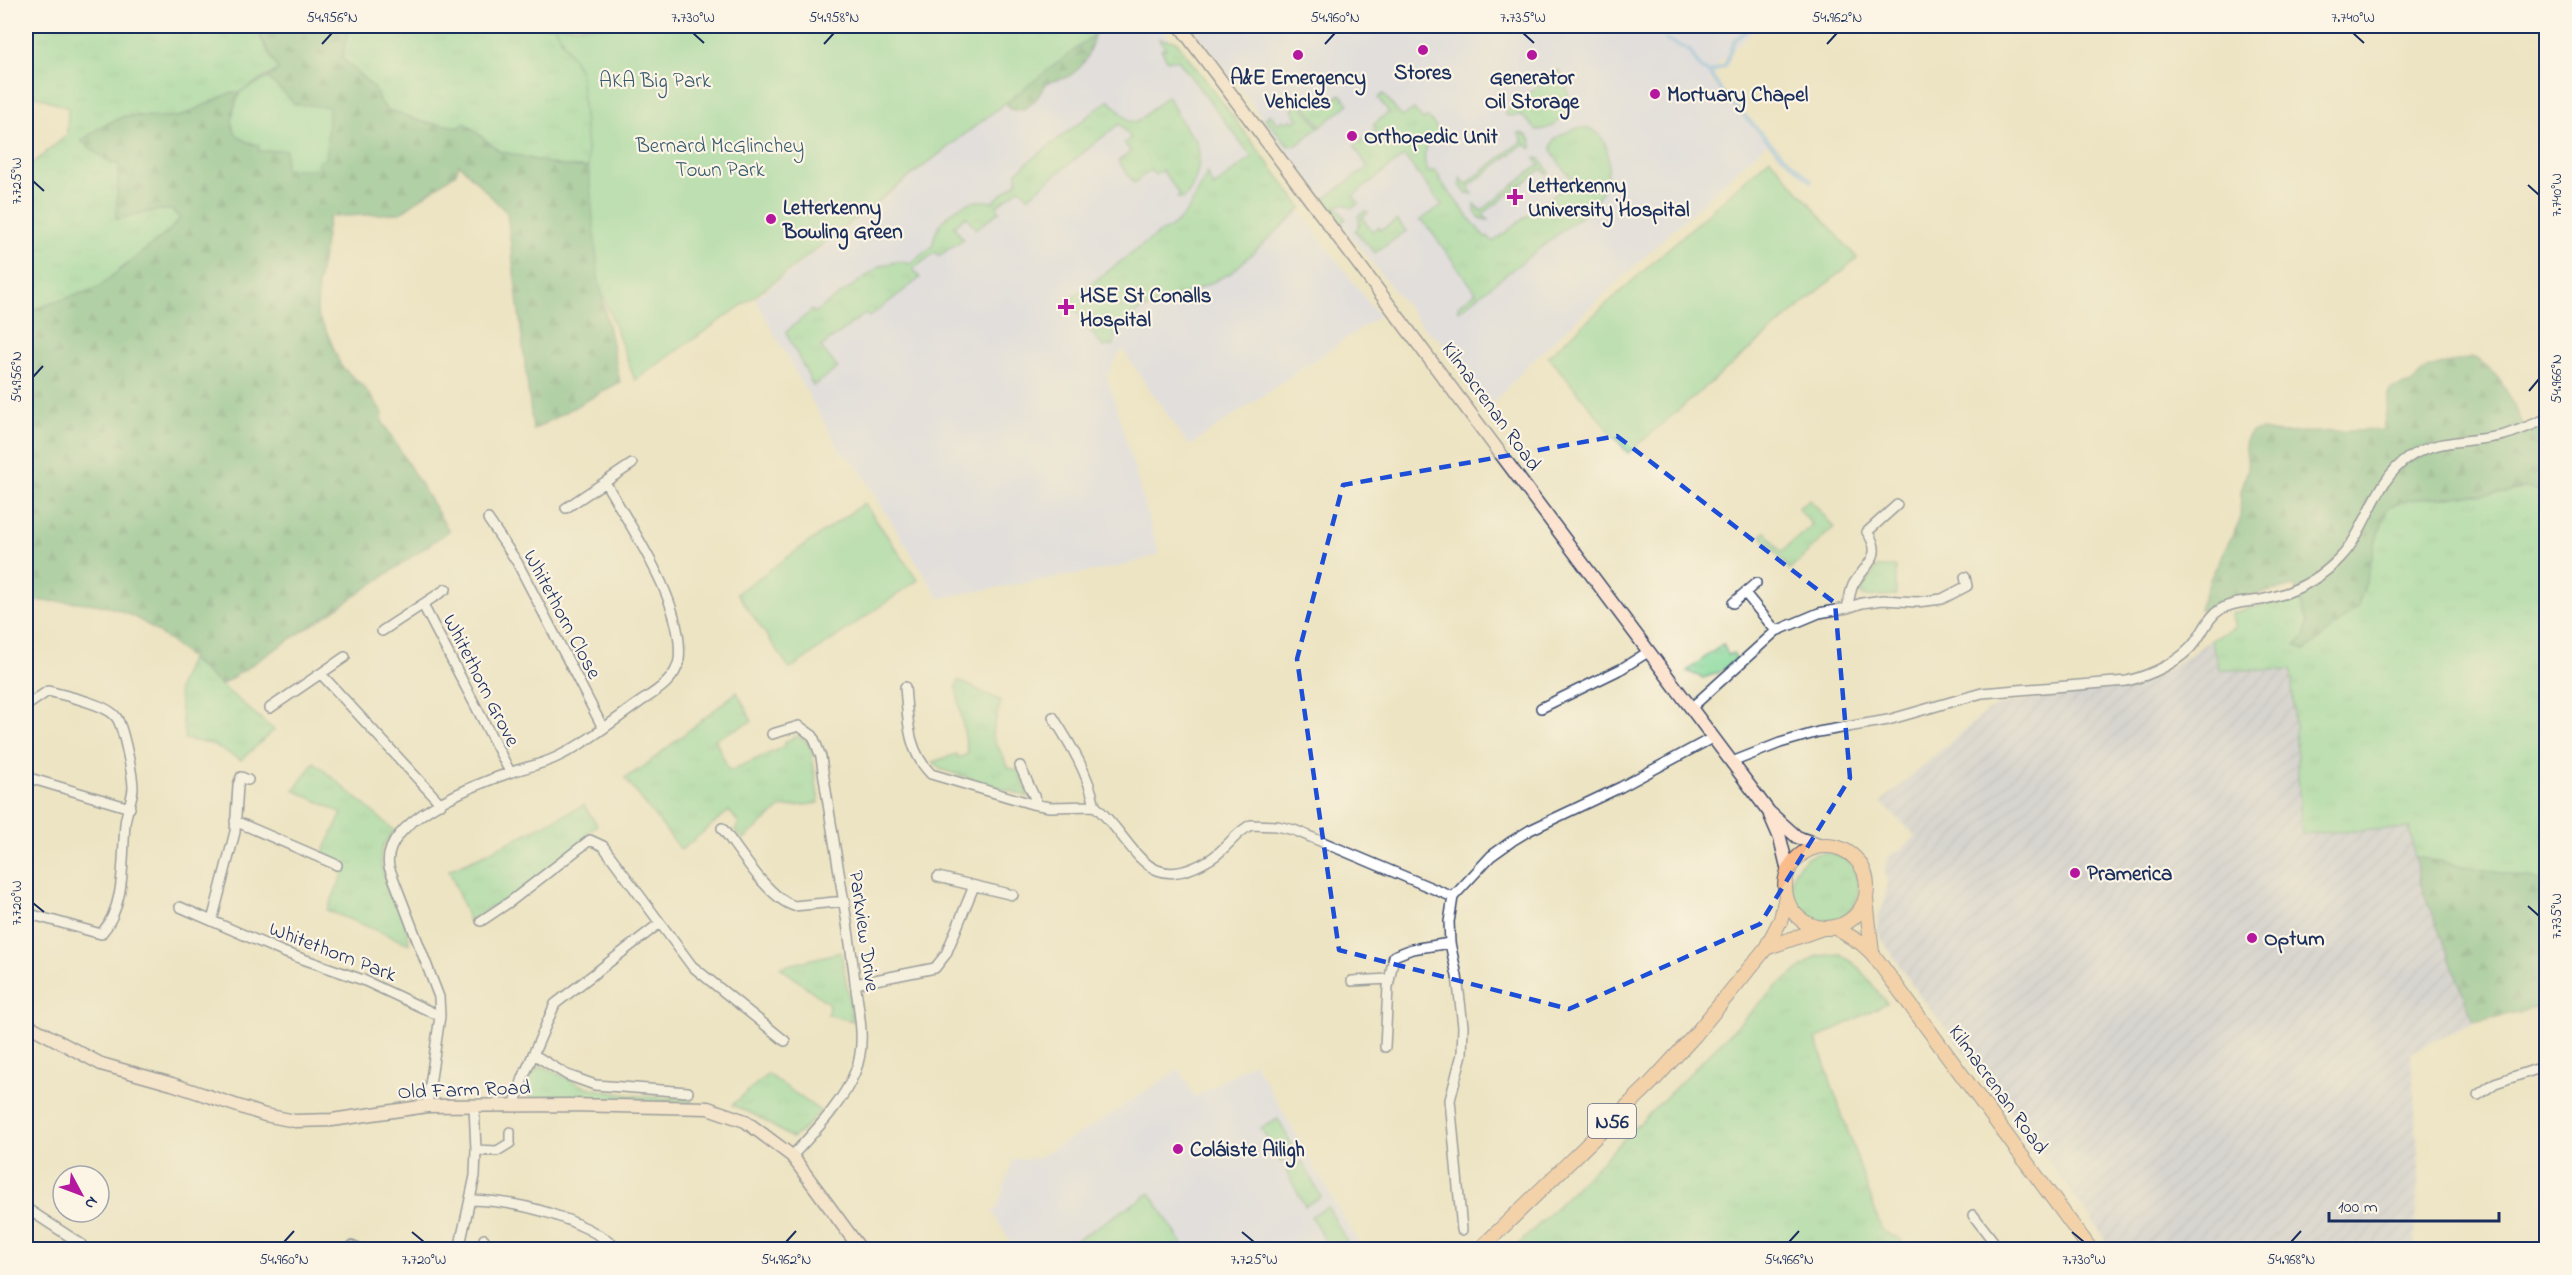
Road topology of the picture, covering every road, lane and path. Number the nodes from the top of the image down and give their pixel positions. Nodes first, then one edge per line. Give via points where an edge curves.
1 (1180, 26) edge
2 (2547, 419) edge
3 (632, 464) dead end
4 (605, 482) junction
5 (1897, 505) dead end
6 (566, 508) dead end
7 (488, 519) dead end
8 (1965, 577) dead end
9 (1756, 583) dead end
10 (446, 589) dead end
11 (1745, 593) junction
12 (1733, 603) dead end
13 (423, 605) junction
14 (1847, 608) junction
15 (382, 631) dead end
16 (1776, 631) junction
17 (1648, 652) junction
18 (345, 657) dead end
19 (321, 674) junction
20 (905, 687) dead end
21 (26, 706) edge
22 (270, 708) dead end
23 (1541, 708) dead end
24 (1691, 708) junction
25 (1053, 717) dead end
26 (603, 728) junction
27 (772, 734) dead end
28 (1712, 738) junction
29 (1732, 762) junction
30 (1020, 766) dead end
31 (510, 772) junction
32 (26, 777) edge
33 (248, 780) dead end
34 (441, 804) junction
35 (1038, 805) junction
36 (1095, 806) junction
37 (130, 808) junction
38 (1769, 812) junction
39 (235, 821) junction
40 (722, 828) dead end
41 (1821, 846) junction
42 (387, 856) joint
43 (337, 865) dead end
44 (1788, 871) junction
45 (938, 877) dead end
46 (974, 886) junction
47 (1012, 895) dead end
48 (1786, 896) junction
49 (1453, 897) junction
50 (1866, 898) junction
51 (845, 901) junction
52 (180, 907) dead end
53 (26, 913) edge
54 (212, 921) junction
55 (481, 921) dead end
56 (660, 923) junction
57 (1829, 927) junction
58 (1450, 943) junction
59 (1766, 948) junction
60 (1872, 953) junction
61 (1389, 979) junction
62 (1352, 981) dead end
63 (855, 984) junction
64 (440, 1016) junction
65 (26, 1024) edge
66 (785, 1041) dead end
67 (1385, 1047) dead end
68 (533, 1054) junction
69 (2547, 1066) edge
70 (688, 1092) dead end
71 (2478, 1095) dead end
72 (427, 1106) junction
73 (474, 1106) junction
74 (514, 1106) junction
75 (510, 1132) dead end
76 (476, 1150) junction
77 (792, 1156) junction
78 (470, 1200) junction
79 (26, 1208) edge
80 (1973, 1215) dead end
81 (1461, 1230) dead end
82 (484, 1239) dead end
83 (1993, 1241) junction
84 (81, 1244) dead end
85 (347, 1250) edge
86 (361, 1250) edge
87 (459, 1250) edge
88 (481, 1250) edge
89 (622, 1250) edge
90 (861, 1250) edge
91 (1479, 1250) edge
92 (1981, 1250) edge
93 (2000, 1250) edge
94 (2091, 1250) edge

1 - 17 main road, Kilmacrenan Road
2 - 29 street via 2505,435 2440,443 2407,459 2388,477 2354,541 2322,573 2282,595 2221,608 2195,643 2143,677 1982,693 1888,720 1818,732
3 - 4 street
4 - 6 street
4 - 26 street via 660,580 675,624 679,658 672,677
5 - 14 street via 1867,532 1875,543 1874,554 1854,585
7 - 26 street, Whitethorn Close via 517,562
8 - 14 street via 1967,586 1942,599 1883,600
9 - 11 street
10 - 13 street
11 - 12 street
11 - 16 street
13 - 15 street
13 - 31 street, Whitethorn Grove
14 - 16 street via 1819,613
16 - 24 street
17 - 23 street
17 - 24 main road, Kilmacrenan Road
18 - 19 street
19 - 22 street
19 - 34 street
20 - 35 street via 914,750 931,774
21 - 37 street via 48,691 117,717 132,775
24 - 28 main road, Kilmacrenan Road
25 - 36 street via 1082,766
26 - 31 street, Whitethorn Grove via 556,757
27 - 51 street, Parkview Drive via 799,726 813,736 821,757
28 - 29 main road, Kilmacrenan Road
28 - 49 street via 1512,841 1491,856
29 - 38 main road, Kilmacrenan Road
30 - 35 street
31 - 34 street, Whitethorn Grove
32 - 37 street
33 - 39 street via 241,777 238,785
34 - 42 street, Whitethorn Grove via 405,828
35 - 36 street
36 - 49 street via 1135,852 1160,873 1199,865 1251,825 1278,826
37 - 53 street via 125,821 114,915 101,934
38 - 41 main road, Kilmacrenan Road via 1797,837
38 - 44 main road, Kilmacrenan Road
39 - 43 street
39 - 54 street
40 - 51 street via 786,904
41 - 44 main road via 1799,856
41 - 50 main road via 1845,850 1859,862 1867,879
42 - 64 street, Whitethorn Park via 437,988
44 - 48 main road, N56
45 - 46 street
46 - 47 street
46 - 63 street via 946,954 935,968
48 - 57 main road via 1802,920
48 - 59 main road, N56 via 1781,919
49 - 58 street
50 - 57 main road via 1854,917
50 - 60 main road
51 - 63 street, Parkview Drive
52 - 54 street, Whitethorn Park
54 - 64 street, Whitethorn Park via 283,952 363,980
55 - 56 street via 590,840 603,846
56 - 66 street via 692,966
56 - 68 street via 555,1004
57 - 59 main road
57 - 60 main road
58 - 61 street via 1394,956
58 - 81 street via 1463,1026 1462,1054 1450,1100
59 - 91 main road, N56 via 1651,1083
60 - 94 main road, Kilmacrenan Road
61 - 62 street
61 - 67 street
63 - 77 street, Parkview Drive via 862,1046 855,1073 821,1124
64 - 72 street, Whitethorn Park
65 - 72 main road, Old Farm Road via 101,1064 265,1115 295,1121 332,1120
68 - 70 street via 567,1075 596,1085
68 - 74 street
69 - 71 street via 2495,1083
72 - 73 main road, Old Farm Road
73 - 74 main road, Old Farm Road
73 - 76 street
74 - 77 main road, Old Farm Road via 708,1108 745,1121
75 - 76 street via 510,1143 497,1151
76 - 78 street
77 - 90 main road, Old Farm Road
78 - 87 street
78 - 89 street via 515,1204 549,1214 584,1226
79 - 84 street
80 - 83 street
82 - 88 street
83 - 92 street
83 - 93 street
85 - 86 street via 352,1246

